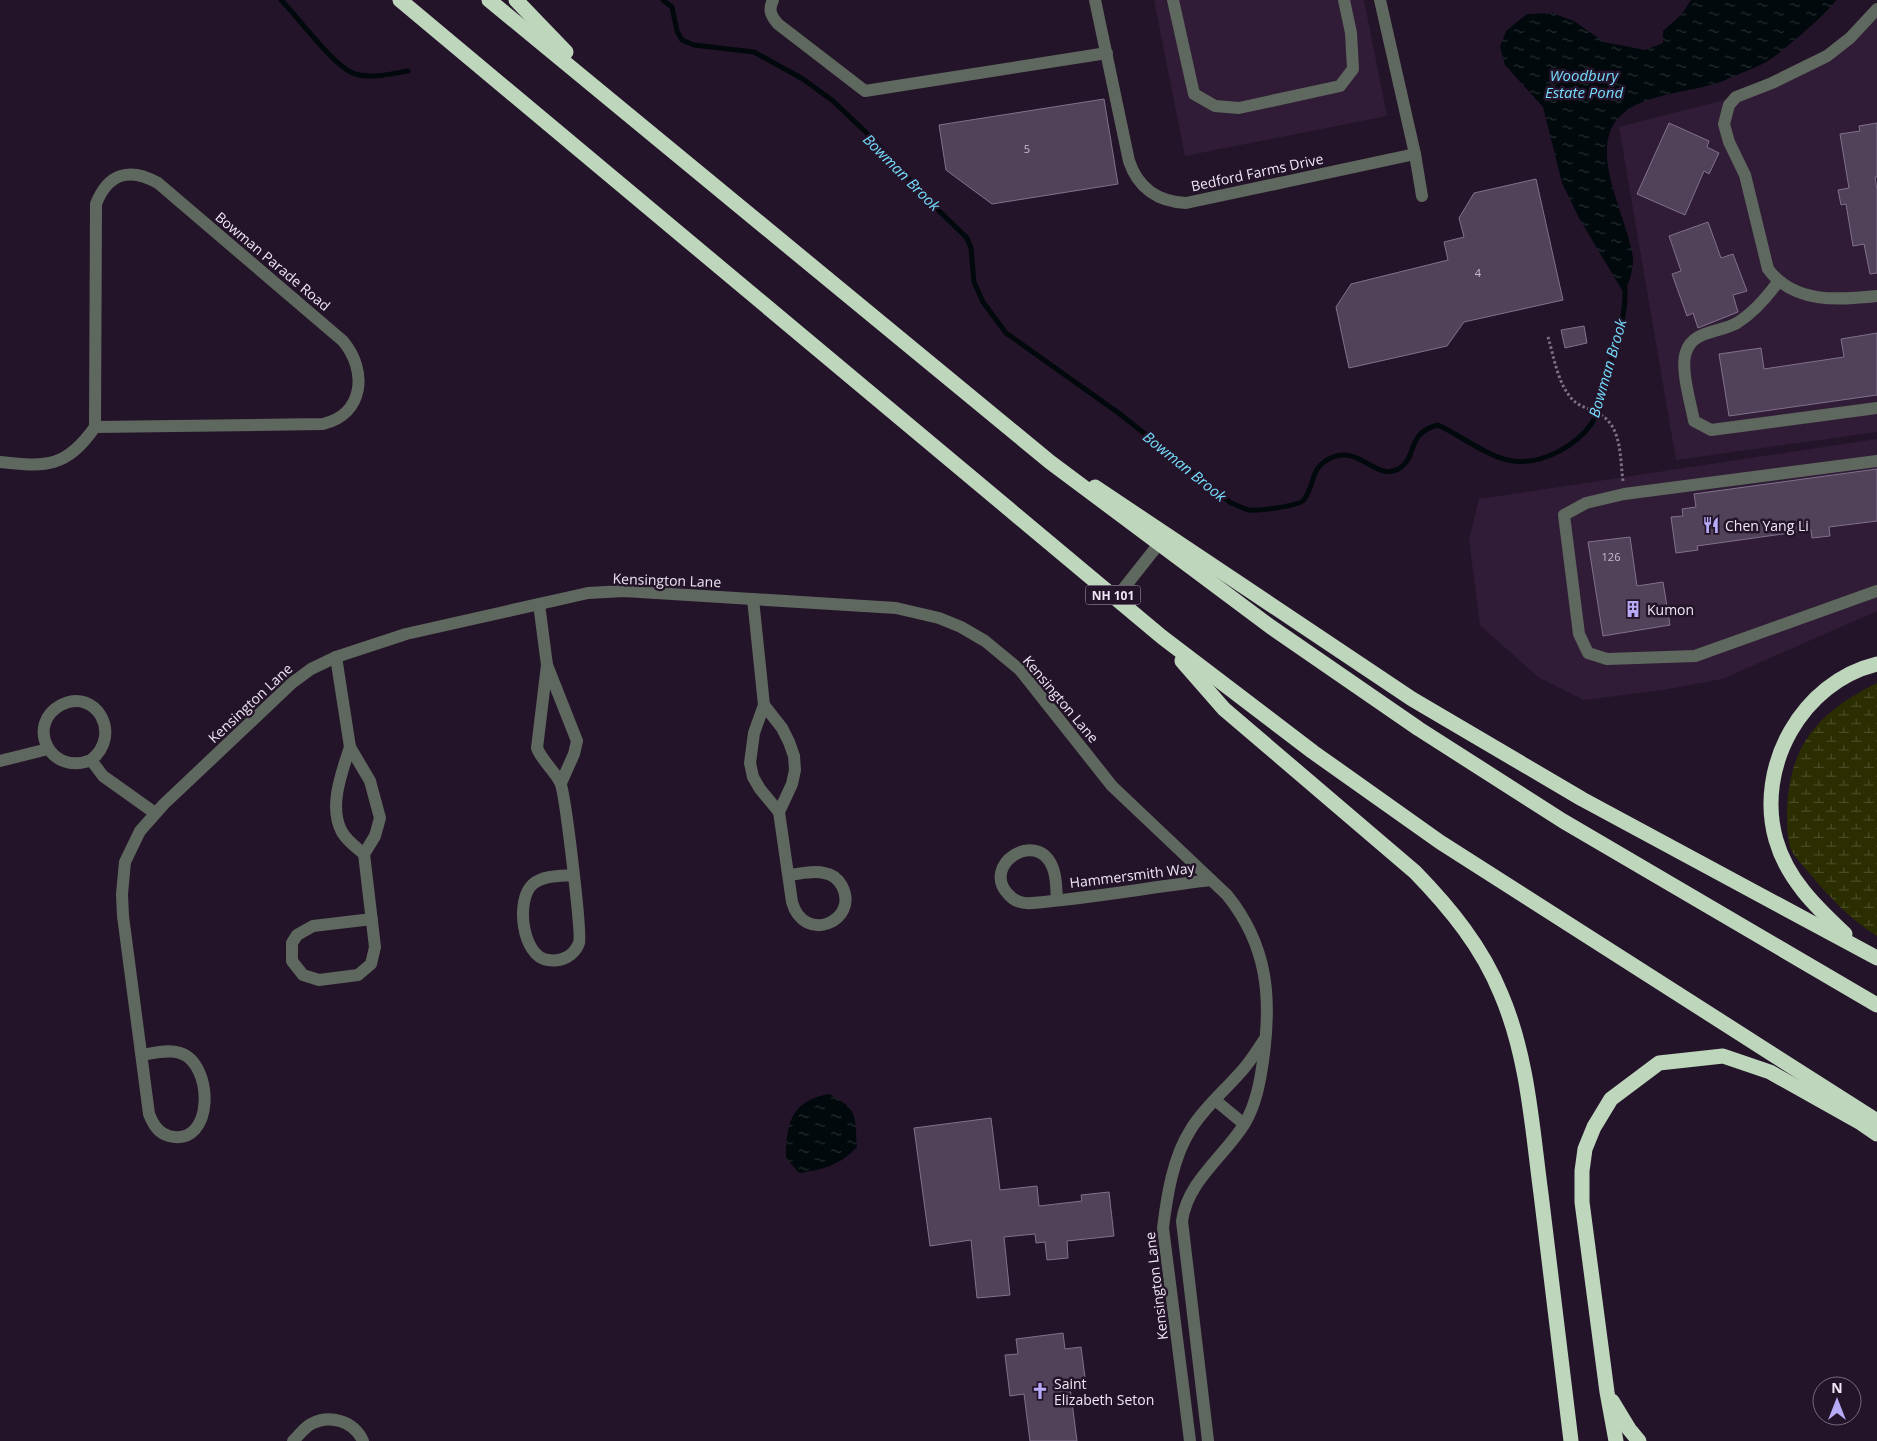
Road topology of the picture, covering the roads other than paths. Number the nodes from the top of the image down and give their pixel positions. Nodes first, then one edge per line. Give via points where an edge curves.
1 (400, 0) edge
2 (489, 0) edge
3 (516, 0) edge
4 (773, 0) edge
5 (1095, 0) edge
6 (1173, 0) edge
7 (1344, 0) edge
8 (1380, 0) edge
9 (1877, 9) edge
10 (1107, 54) junction
11 (614, 102) junction
12 (1415, 154) junction
13 (1422, 196) dead end
14 (1778, 282) junction
15 (1877, 296) edge
16 (1877, 408) edge
17 (95, 427) junction
18 (1877, 461) edge
19 (0, 462) edge
20 (1050, 462) junction
21 (1158, 545) junction
22 (1877, 591) edge
23 (1116, 598) junction
24 (753, 599) junction
25 (539, 604) junction
26 (1162, 637) junction
27 (336, 657) junction
28 (1877, 664) edge
29 (547, 665) junction
30 (764, 705) junction
31 (350, 747) junction
32 (48, 749) junction
33 (3, 760) edge
34 (91, 760) junction
35 (561, 783) junction
36 (779, 812) junction
37 (155, 813) junction
38 (364, 854) junction
39 (574, 875) junction
40 (789, 875) junction
41 (1211, 880) junction
42 (1057, 900) junction
43 (372, 919) junction
44 (1858, 947) junction
45 (1877, 958) edge
46 (1877, 1005) edge
47 (1266, 1038) junction
48 (142, 1055) junction
49 (1215, 1100) junction
50 (1877, 1121) edge
51 (1244, 1124) junction
52 (1877, 1134) edge
53 (1187, 1276) junction
54 (1169, 1278) junction
55 (1607, 1392) junction
56 (293, 1441) edge
57 (363, 1441) edge
58 (1190, 1441) edge
59 (1208, 1441) edge
60 (1571, 1441) edge
61 (1616, 1441) edge
62 (1639, 1441) edge

1 - 23 highway, NH 101
2 - 11 highway
3 - 11 highway
4 - 10 street via 770,16 778,24 865,91
5 - 10 street, Bedford Farms Drive
6 - 7 street via 1194,94 1215,106 1239,108 1340,86 1353,69 1351,34
8 - 12 street
9 - 14 street via 1850,38 1827,56 1736,97 1729,105 1724,124 1745,175 1768,269
10 - 12 street, Bedford Farms Drive via 1134,174 1154,195 1172,202 1186,203
11 - 20 highway
12 - 13 street
14 - 15 street via 1817,298
14 - 16 street via 1742,319 1696,336 1686,352 1684,367 1694,421 1711,430
17 - 17 street, Bowman Parade Road via 96,204 107,184 127,174 137,174 158,183 344,341 357,365 358,390 354,404 337,421 323,424
17 - 19 street via 81,448 64,458 44,465
18 - 22 street via 1624,494 1586,503 1564,515 1579,634 1588,653 1607,659 1695,656
20 - 21 highway
20 - 44 highway via 1112,496 1412,699 1582,799
21 - 23 street
21 - 46 highway via 1342,677 1493,778
23 - 26 highway, NH 101
24 - 25 street, Kensington Lane via 624,592 588,593
24 - 30 street
24 - 41 street, Kensington Lane via 874,606 918,612 940,618 985,641 1020,670 1128,803
25 - 27 street, Kensington Lane via 406,634
25 - 29 street
26 - 50 highway, NH 101 via 1313,752 1440,842
26 - 60 highway via 1224,709 1415,872 1441,898 1486,963 1513,1023 1529,1096
27 - 31 street
27 - 37 street, Kensington Lane via 292,683
28 - 44 highway via 1845,677 1814,700 1792,726 1778,756 1770,811 1776,841 1792,877 1809,900
29 - 35 street via 537,748
29 - 35 street via 577,741
30 - 36 street via 752,741 750,763 752,777
30 - 36 street via 782,728 794,756 793,777
31 - 38 street via 370,781 380,818 375,836
31 - 38 street via 339,784 338,823 347,839
32 - 33 street
32 - 34 street via 67,764
32 - 34 street via 44,731 50,714 65,704 83,703 99,712 106,729 103,747
34 - 37 street via 108,780
35 - 39 street
36 - 40 street
37 - 48 street, Kensington Lane via 131,847 125,862 122,894
38 - 43 street
39 - 39 street via 579,941 570,955 554,961 545,960 530,949 526,940 524,898 533,884 540,880
40 - 40 street via 792,902 799,917 814,925 823,925 839,916 846,900 834,876 816,872
41 - 42 street, Hammersmith Way
41 - 47 street, Kensington Lane via 1241,912 1260,953 1267,996
42 - 42 street, Hammersmith Way via 1030,903 1013,899 1002,885 1001,876 1007,860 1022,850 1046,857 1054,872
43 - 43 street via 375,956 358,975 319,980 311,979 296,969 292,961 292,944 304,929
44 - 45 highway
47 - 49 street, Kensington Lane via 1242,1072
47 - 51 street, Kensington Lane via 1255,1100
48 - 48 street, Kensington Lane via 152,1122 164,1134 182,1137 191,1133 202,1119 204,1110 202,1080 194,1062 179,1052
49 - 51 street
49 - 54 street, Kensington Lane via 1190,1130 1170,1186 1163,1228
51 - 53 street, Kensington Lane via 1205,1172 1183,1210
52 - 55 highway via 1770,1072 1723,1056 1659,1063 1611,1099 1585,1149 1582,1171 1585,1237
53 - 54 street
53 - 59 street, Kensington Lane
54 - 58 street, Kensington Lane
55 - 61 highway
55 - 62 highway
56 - 57 street via 312,1424 332,1419 352,1427

